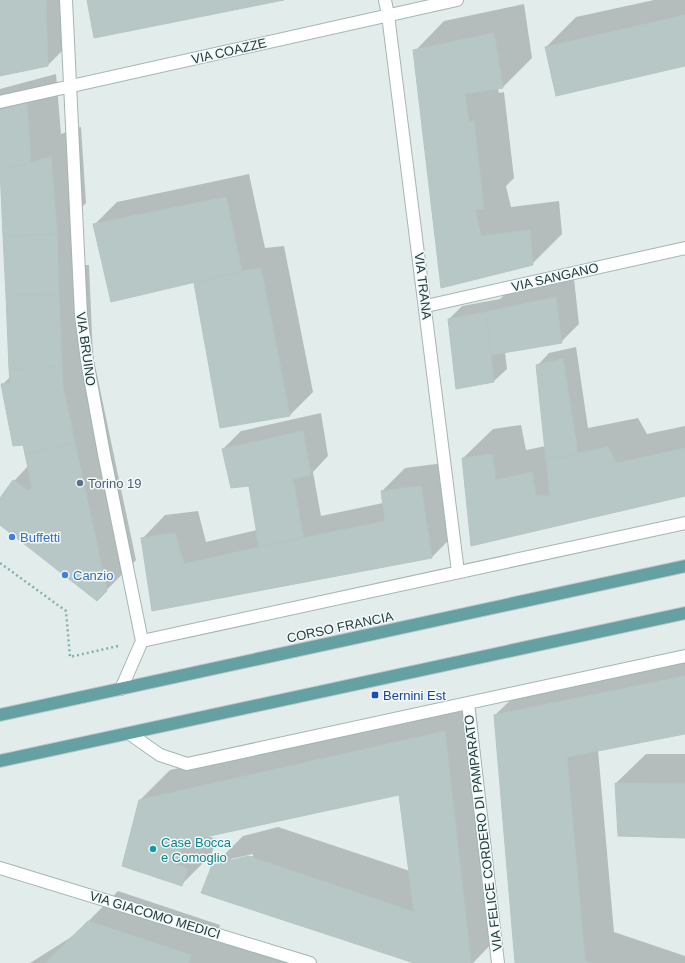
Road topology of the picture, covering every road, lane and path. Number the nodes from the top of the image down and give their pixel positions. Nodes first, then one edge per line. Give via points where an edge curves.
1 (66, 0) edge
2 (385, 0) edge
3 (457, 0) edge
4 (388, 15) junction
5 (69, 87) junction
6 (0, 102) edge
7 (685, 248) edge
8 (426, 306) junction
9 (685, 523) edge
10 (0, 563) edge
11 (685, 566) edge
12 (458, 572) junction
13 (685, 613) edge
14 (142, 641) junction
15 (685, 656) edge
16 (122, 689) junction
17 (468, 703) junction
18 (0, 715) edge
19 (130, 734) junction
20 (0, 761) edge
21 (0, 868) edge
22 (310, 963) edge
23 (498, 963) edge

1 - 5 street, VIA BRUINO
2 - 4 street, VIA TRANA
3 - 4 street, VIA COAZZE
4 - 5 street, VIA COAZZE
4 - 8 street, VIA TRANA
5 - 6 street, VIA COAZZE
5 - 14 street, VIA BRUINO via 80,315 86,361
7 - 8 street, VIA SANGANO
8 - 12 street, VIA TRANA
9 - 12 street
10 - 14 path via 66,611 70,657
11 - 16 main road, CORSO FRANCIA
12 - 14 street
13 - 19 main road
14 - 16 street
15 - 17 street
16 - 18 main road, CORSO FRANCIA
17 - 19 street via 188,764 160,755
17 - 23 street, VIA FELICE CORDERO DI PAMPARATO
19 - 20 main road
21 - 22 street, VIA GIACOMO MEDICI

